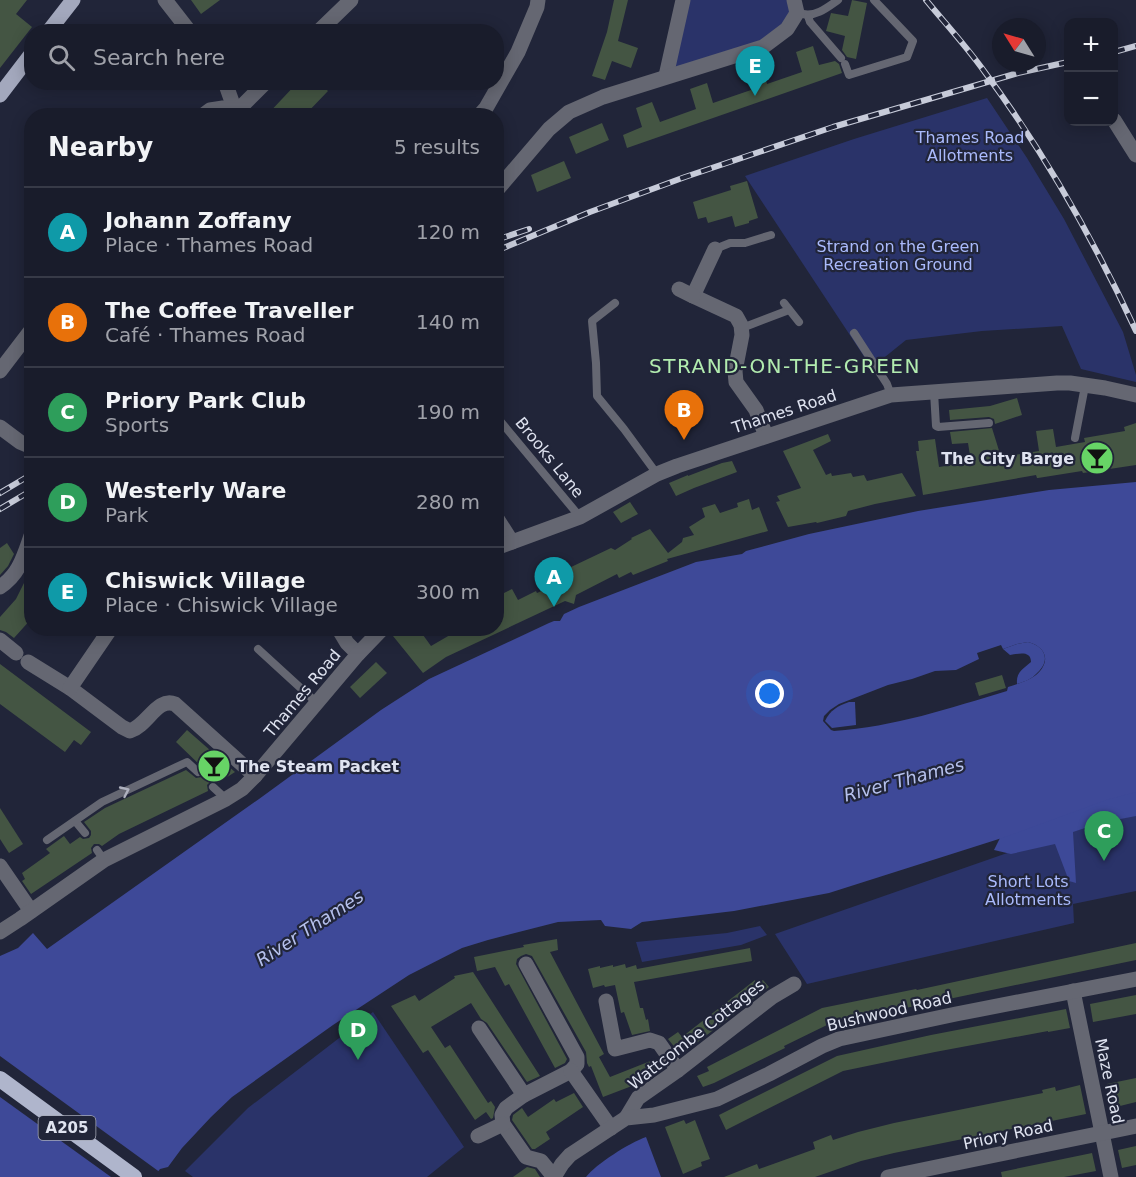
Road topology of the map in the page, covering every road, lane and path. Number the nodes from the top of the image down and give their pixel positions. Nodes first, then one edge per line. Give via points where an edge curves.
1 (73, 0) edge
2 (165, 0) edge
3 (351, 0) edge
4 (538, 0) edge
5 (683, 0) edge
6 (838, 0) edge
7 (874, 0) edge
8 (800, 9) edge
9 (54, 24) edge
10 (184, 24) edge
11 (326, 24) edge
12 (24, 64) edge
13 (504, 76) edge
14 (666, 76) junction
15 (228, 90) edge
16 (258, 90) edge
17 (496, 90) edge
18 (0, 95) edge
19 (235, 108) edge
20 (240, 108) edge
21 (486, 108) edge
22 (1117, 126) edge
23 (1136, 155) edge
24 (504, 182) edge
25 (771, 235) dead end
26 (715, 249) joint
27 (615, 303) dead end
28 (799, 322) dead end
29 (742, 328) junction
30 (854, 333) dead end
31 (24, 340) edge
32 (0, 371) edge
33 (1085, 386) junction
34 (934, 392) junction
35 (891, 395) junction
36 (1136, 395) edge
37 (989, 423) dead end
38 (504, 426) edge
39 (0, 427) edge
40 (766, 436) junction
41 (1075, 438) dead end
42 (24, 444) edge
43 (657, 474) junction
44 (579, 517) junction
45 (504, 530) edge
46 (512, 542) junction
47 (504, 545) edge
48 (24, 556) edge
49 (0, 587) edge
50 (106, 636) edge
51 (343, 636) edge
52 (375, 636) edge
53 (0, 640) edge
54 (258, 649) dead end
55 (358, 654) junction
56 (70, 688) junction
57 (317, 703) junction
58 (198, 772) dead end
59 (255, 776) junction
60 (213, 787) dead end
61 (226, 799) junction
62 (75, 821) junction
63 (85, 833) dead end
64 (47, 840) dead end
65 (0, 866) edge
66 (31, 911) junction
67 (0, 932) edge
68 (526, 964) dead end
69 (1136, 979) edge
70 (794, 984) dead end
71 (1073, 991) junction
72 (606, 1001) dead end
73 (479, 1028) dead end
74 (678, 1070) junction
75 (571, 1071) junction
76 (0, 1079) edge
77 (525, 1095) junction
78 (626, 1119) junction
79 (503, 1124) junction
80 (1136, 1126) edge
81 (611, 1128) junction
82 (1102, 1132) junction
83 (478, 1136) dead end
84 (134, 1177) edge
85 (554, 1177) edge
86 (888, 1177) edge
87 (1111, 1177) edge

1 - 9 main road
2 - 10 street
3 - 11 street
4 - 13 street
5 - 14 street
6 - 8 lane via 821,11
7 - 8 lane via 913,41 907,57 849,75 843,61
8 - 14 street via 787,29 763,47
12 - 18 main road
14 - 24 street via 568,112
15 - 19 street
16 - 20 street
17 - 21 street
22 - 23 street
25 - 26 lane
26 - 29 street via 686,292 736,316
27 - 43 lane via 592,321 597,396
28 - 29 lane via 786,306
29 - 40 street via 736,382 756,410
30 - 35 lane
31 - 32 street
33 - 34 street, Thames Road via 1057,383
33 - 36 street, Thames Road
33 - 41 lane
34 - 35 street, Thames Road
34 - 37 lane via 936,426
35 - 40 street, Thames Road
38 - 44 lane, Brooks Lane
39 - 42 street
40 - 43 street, Thames Road
43 - 44 street, Thames Road
44 - 46 street, Thames Road
45 - 46 street
46 - 47 street, Thames Road
48 - 49 street via 20,567
50 - 56 street
51 - 55 street
52 - 55 street, Thames Road
53 - 56 street
54 - 57 lane
55 - 57 street, Thames Road
56 - 59 street via 130,731 137,729 163,703 175,704
57 - 59 street, Thames Road
62 -> 58 lane via 102,802 187,762
59 - 61 street, Thames Road
60 - 61 lane
61 - 66 street, Thames Road via 124,849 101,855
62 - 63 lane
62 - 64 lane
65 - 66 street
66 - 67 street, Thames Road
68 - 75 street via 578,1057
69 - 71 street, Bushwood Road
70 - 74 street, Wattcombe Cottages
71 - 78 street, Bushwood Road via 839,1039 717,1099
71 - 82 street, Maze Road
72 - 74 street via 615,1048 650,1040 659,1042
73 - 77 street
74 - 78 street, Wattcombe Cottages via 638,1098
75 - 77 street
75 - 81 street
76 - 84 highway, A205
77 - 79 street via 506,1108
78 - 81 street
79 - 83 street
79 - 85 street via 526,1157 541,1161
80 - 82 street, Priory Road
81 - 85 street via 570,1155
82 - 86 street, Priory Road
82 - 87 street, Maze Road

